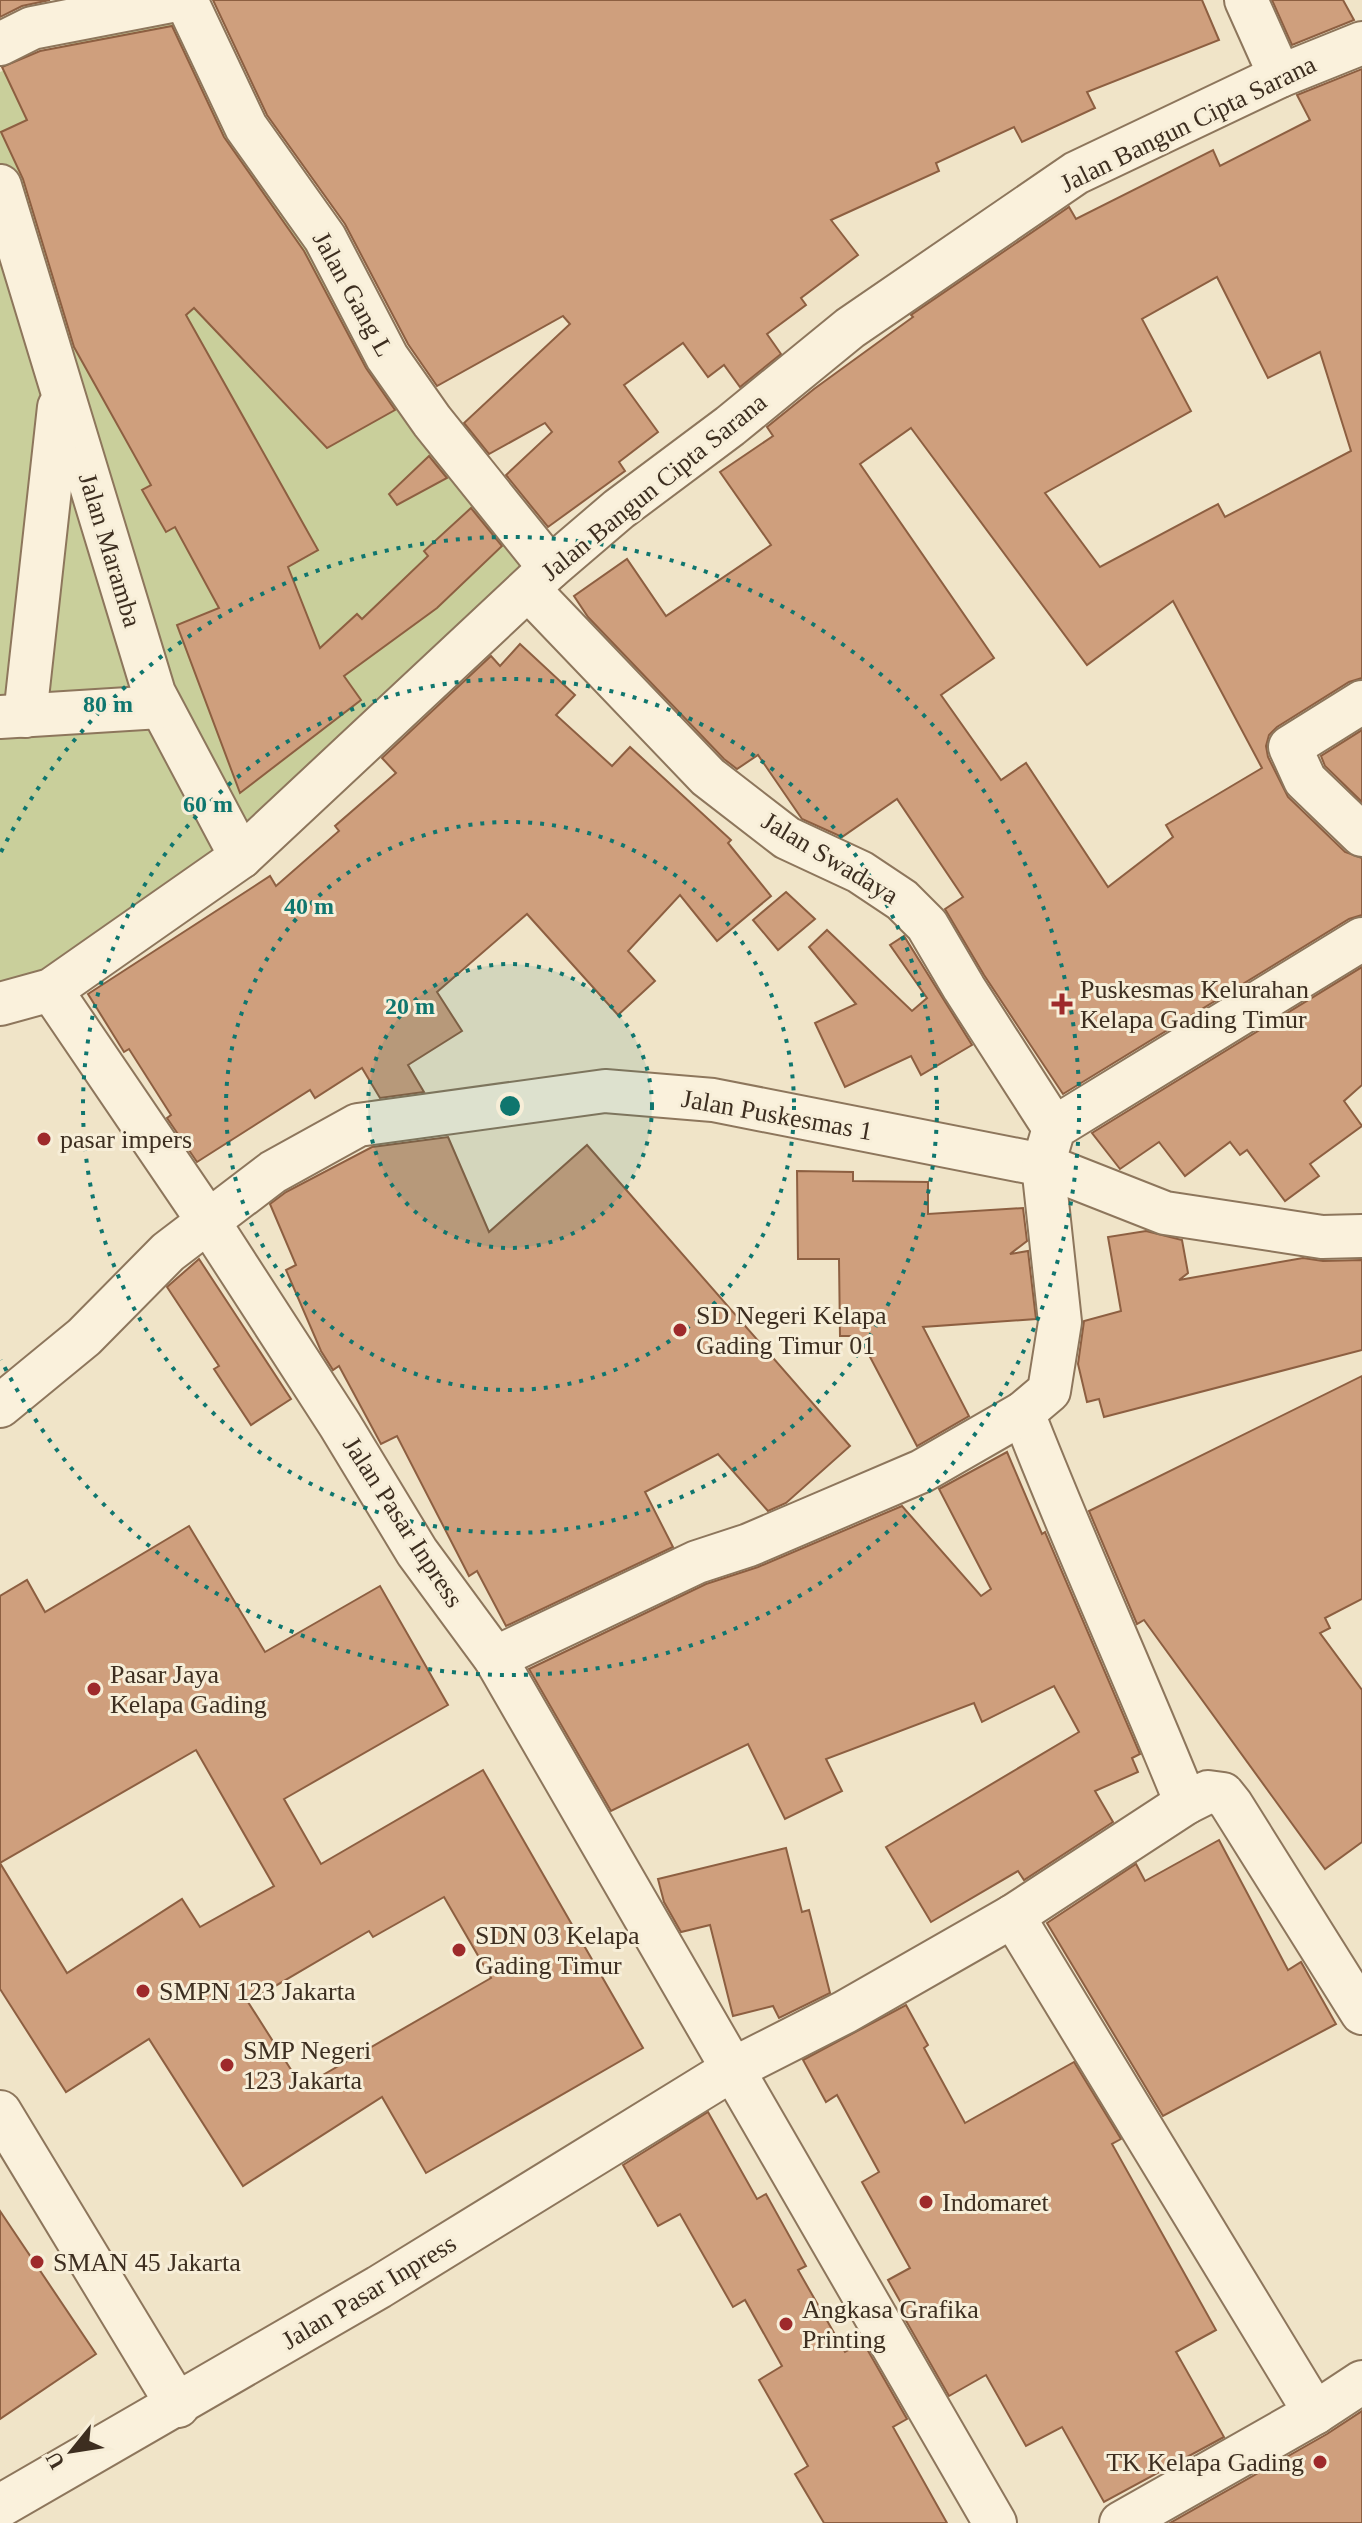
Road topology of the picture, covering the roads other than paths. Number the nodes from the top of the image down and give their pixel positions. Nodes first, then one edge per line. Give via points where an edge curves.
1 (177, 0) edge
2 (186, 0) edge
3 (1246, 0) edge
4 (1362, 43) edge
5 (0, 44) edge
6 (1280, 76) junction
7 (0, 186) edge
8 (61, 392) junction
9 (540, 579) junction
10 (1362, 702) edge
11 (160, 707) junction
12 (12, 717) edge
13 (1362, 835) edge
14 (241, 857) junction
15 (1362, 939) edge
16 (51, 990) junction
17 (0, 1004) edge
18 (1049, 1146) junction
19 (208, 1221) junction
20 (1362, 1236) edge
21 (0, 1406) edge
22 (1023, 1413) junction
23 (495, 1658) junction
24 (1186, 1803) junction
25 (1013, 1916) junction
26 (1357, 1996) edge
27 (733, 2069) junction
28 (0, 2112) edge
29 (1362, 2382) edge
30 (178, 2406) junction
31 (1315, 2413) junction
32 (0, 2506) edge
33 (995, 2523) edge
34 (1121, 2523) edge

1 - 5 street via 32,28
2 - 9 street, Jalan Gang L via 246,127 325,238 387,357
3 - 6 street
4 - 6 street, Jalan Bangun Cipta Sarana
6 - 9 street, Jalan Bangun Cipta Sarana via 1076,173 850,328 619,509
7 - 8 street, Jalan Maramba
8 - 11 street, Jalan Maramba
8 - 12 street, Jalan Maramba
9 - 14 street, Jalan Bangun Cipta Sarana
9 - 18 street, Jalan Swadaya via 708,777 787,838 860,872 902,900 927,925
10 - 13 street via 1290,747 1305,780
11 - 12 street, Jalan Maramba
11 - 14 street, Jalan Maramba
14 - 16 street, Jalan Bangun Cipta Sarana
15 - 18 street
16 - 17 street, Jalan Bangun Cipta Sarana
16 - 19 street, Jalan Pasar Inpress
18 - 19 street, Jalan Puskesmas 1 via 713,1100 605,1091 358,1125 273,1172
18 - 20 street, Jalan Puskesmas 1 via 1165,1213 1322,1237
18 - 22 street via 1060,1322 1049,1391
19 - 21 street, Jalan Puskesmas 1 via 152,1266 84,1337
19 - 23 street, Jalan Pasar Inpress via 417,1552
22 - 23 street via 922,1471 697,1562
22 - 24 street
23 - 27 street, Jalan Pasar Inpress
24 - 25 street
24 - 26 street via 1208,1792 1223,1794
25 - 27 street
25 - 31 street
27 - 30 street, Jalan Pasar Inpress
27 - 33 street, Jalan Pasar Inpress
28 - 30 street
29 - 31 street
30 - 32 street, Jalan Pasar Inpress
31 - 34 street

